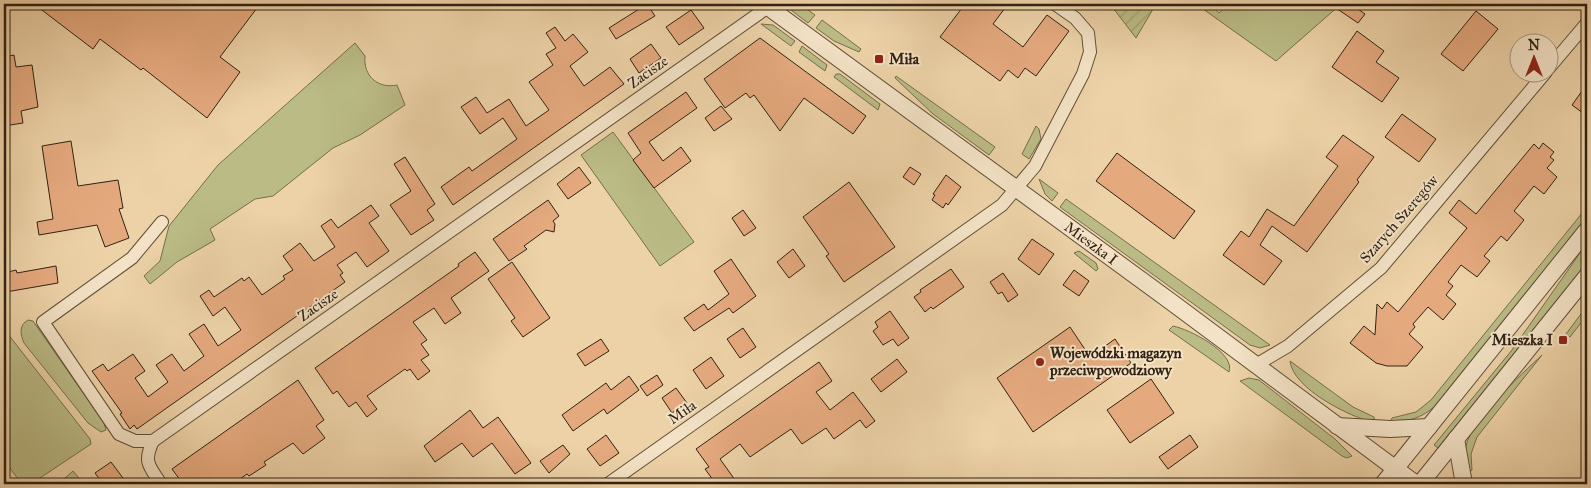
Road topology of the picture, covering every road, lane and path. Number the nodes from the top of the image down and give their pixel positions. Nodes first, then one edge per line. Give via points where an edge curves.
1 (1055, 4) edge
2 (766, 6) edge
3 (1587, 23) edge
4 (1558, 57) edge
5 (1538, 82) edge
6 (1017, 189) junction
7 (162, 222) dead end
8 (1587, 230) edge
9 (1587, 276) edge
10 (1256, 365) junction
11 (1337, 426) junction
12 (1429, 426) junction
13 (1456, 439) junction
14 (153, 442) junction
15 (1395, 470) junction
16 (161, 484) edge
17 (608, 484) edge
18 (1383, 484) edge
19 (1416, 484) edge
20 (1420, 484) edge
21 (1464, 484) edge

1 - 6 street, Miła via 1075,18 1088,33 1090,52 1083,74 1035,166
2 - 6 street, Mieszka I
2 - 14 street, Zacisze
3 - 4 street
5 - 10 street, Szarych Szeregów via 1381,268 1288,346
6 - 10 street, Mieszka I
6 - 17 street, Miła via 1002,205
7 - 14 street via 132,258 43,322 119,434 135,441
8 - 12 street
9 - 13 street
10 - 11 street, Mieszka I
11 - 12 street via 1390,429
11 - 15 street, Mieszka I
12 - 15 street
13 - 20 street
13 - 21 street
14 - 16 street via 147,454 147,464
15 - 18 street
15 - 19 street, Mieszka I

